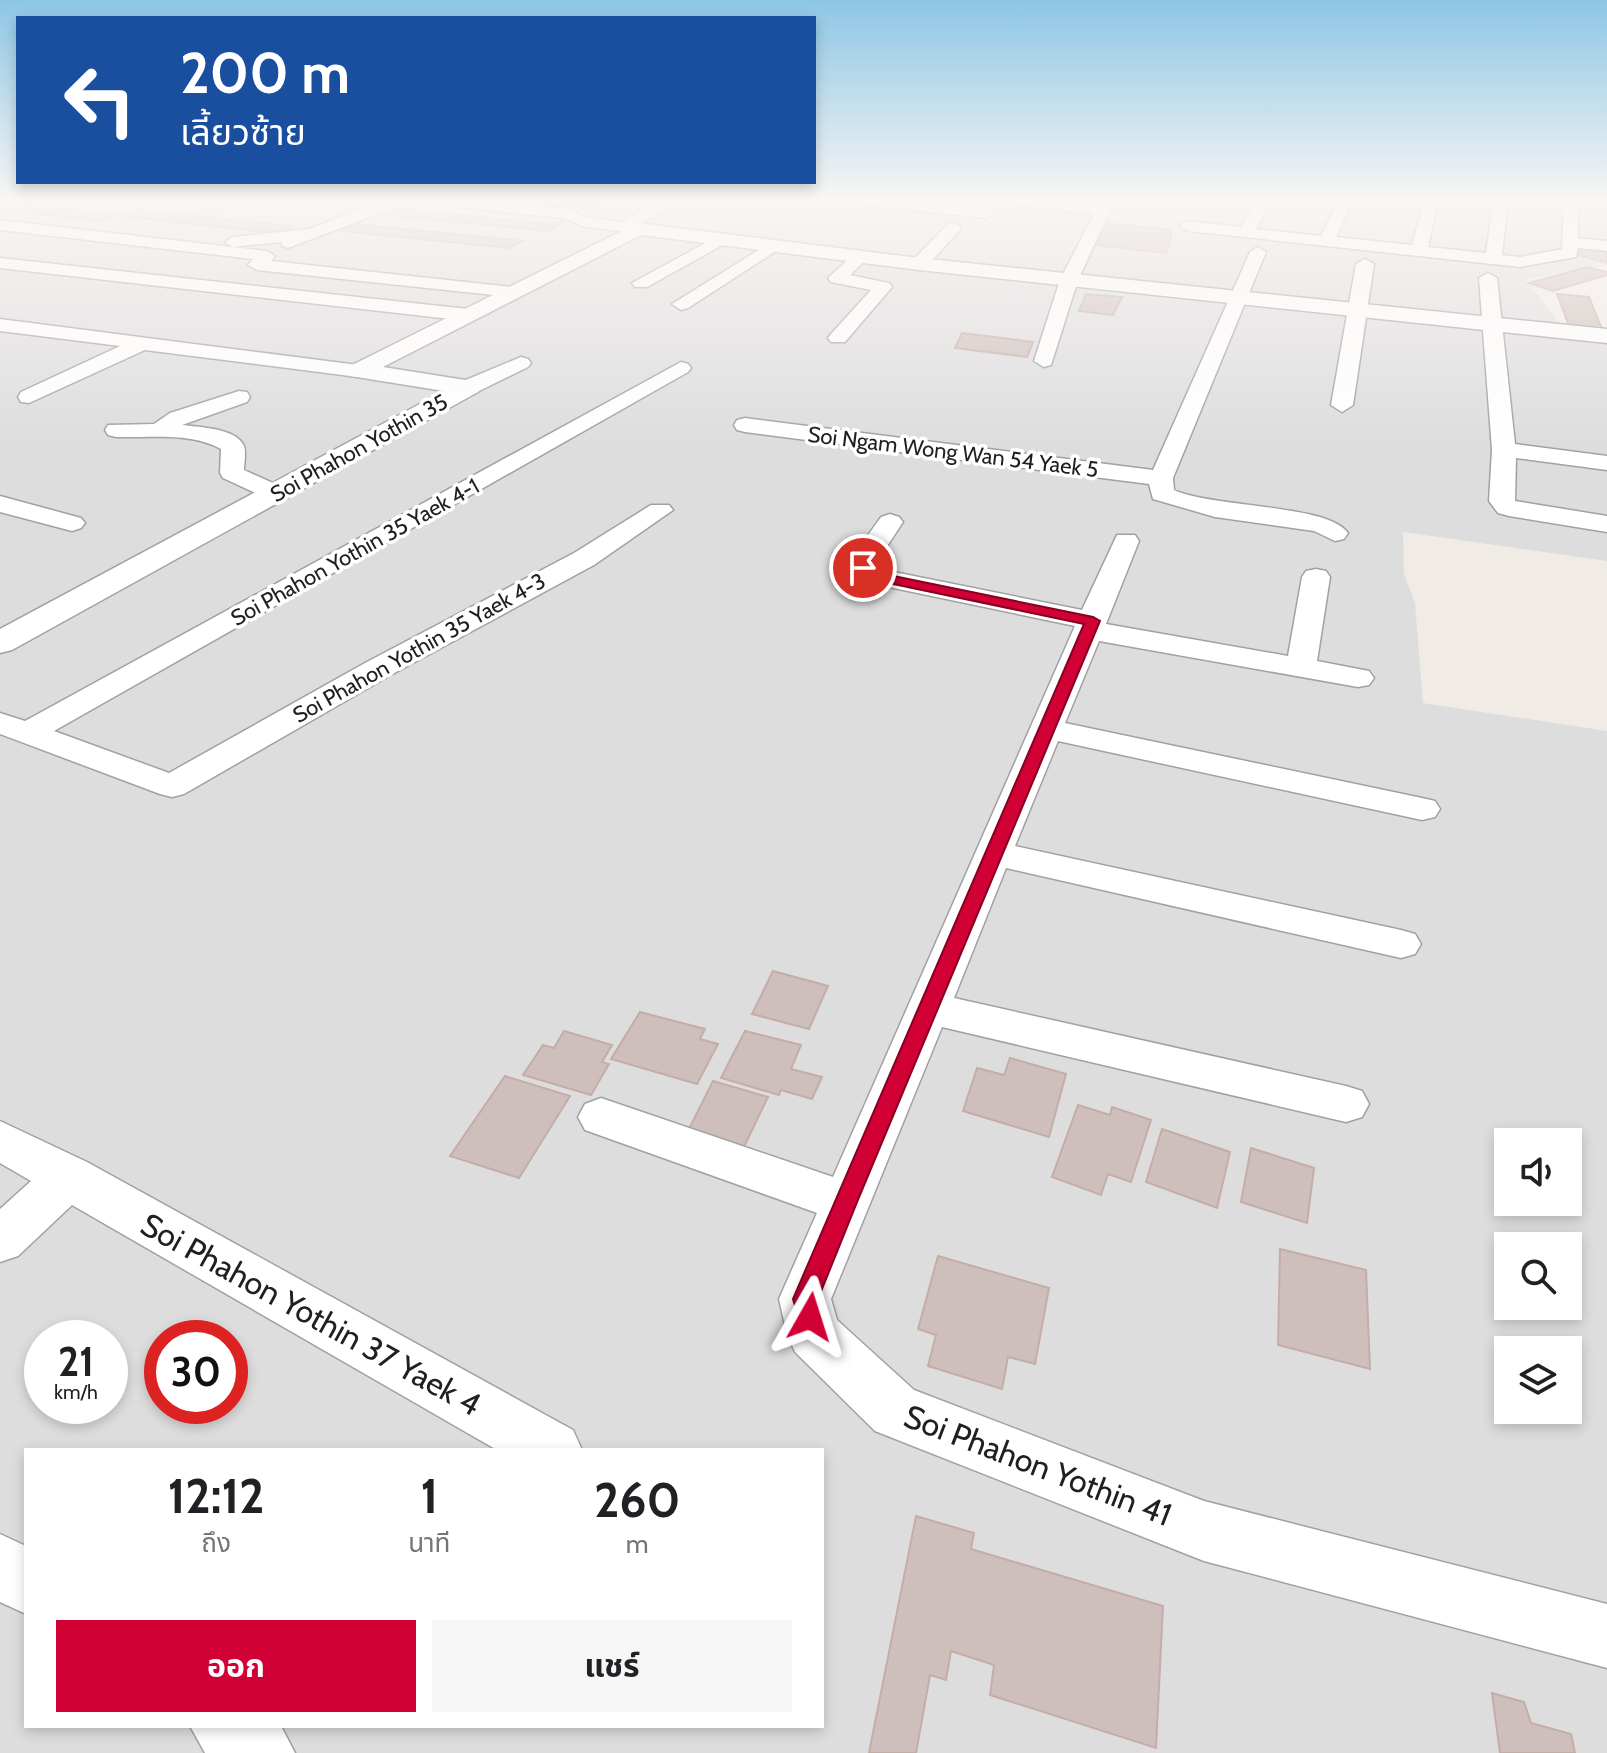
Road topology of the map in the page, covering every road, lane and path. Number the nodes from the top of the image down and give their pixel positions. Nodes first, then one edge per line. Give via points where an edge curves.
1 (151, 280) edge
2 (399, 280) edge
3 (535, 280) edge
4 (647, 280) edge
5 (719, 280) edge
6 (846, 280) edge
7 (1069, 280) joint
8 (1245, 280) edge
9 (1363, 280) edge
10 (1491, 280) edge
11 (641, 283) dead end
12 (513, 292) junction
13 (1237, 297) junction
14 (681, 304) dead end
15 (1360, 310) junction
16 (468, 315) junction
17 (1493, 323) junction
18 (0, 325) edge
19 (1607, 336) edge
20 (838, 338) dead end
21 (143, 343) junction
22 (1044, 361) dead end
23 (521, 363) dead end
24 (681, 368) dead end
25 (358, 371) junction
26 (469, 387) junction
27 (29, 397) dead end
28 (239, 397) dead end
29 (1342, 405) dead end
30 (745, 425) dead end
31 (116, 430) dead end
32 (163, 432) junction
33 (1504, 450) junction
34 (1607, 463) edge
35 (1161, 478) junction
36 (275, 493) junction
37 (0, 504) edge
38 (660, 510) dead end
39 (890, 522) dead end
40 (72, 523) dead end
41 (1607, 524) edge
42 (1335, 533) dead end
43 (1126, 541) dead end
44 (1316, 577) dead end
45 (1091, 625) junction
46 (0, 643) edge
47 (1301, 667) junction
48 (1358, 678) dead end
49 (14, 728) edge
50 (1049, 729) junction
51 (1422, 809) dead end
52 (992, 853) junction
53 (1401, 944) dead end
54 (927, 1008) junction
55 (1346, 1104) dead end
56 (601, 1117) dead end
57 (0, 1140) edge
58 (70, 1177) junction
59 (845, 1202) junction
60 (0, 1240) edge
61 (549, 1448) edge
62 (0, 1565) edge
63 (24, 1582) edge
64 (1607, 1636) edge
65 (227, 1728) edge
66 (261, 1753) edge

1 - 16 street
2 - 12 street
3 - 12 street
4 - 11 street
5 - 14 street
6 - 20 street via 883,287
7 - 13 street
7 - 22 street
8 - 13 street
9 - 15 street
10 - 17 street
12 - 16 street
13 - 15 street
13 - 35 street
15 - 17 street
15 - 29 street
16 - 25 street
17 - 19 street
17 - 33 street
18 - 21 street
21 - 25 street
21 - 27 street
23 - 26 street
24 - 49 street, Soi Phahon Yothin 35 Yaek 4-1
25 - 26 street, Soi Phahon Yothin 35
26 - 36 street, Soi Phahon Yothin 35
28 - 32 street via 178,418
30 - 35 street, Soi Ngam Wong Wan 54 Yaek 5
31 - 32 street
32 - 36 street via 228,442 233,446 232,473
33 - 34 street
33 - 41 street via 1502,501 1507,508
35 - 42 street via 1162,494 1175,500 1322,524
36 - 46 street, Soi Phahon Yothin 35
37 - 40 street
38 - 49 street, Soi Phahon Yothin 35 Yaek 4-3 via 584,559 177,784 168,786
39 - 45 street via 862,563 870,575
43 - 45 street, Soi Phahon Yothin 41
44 - 47 street
45 - 47 street
45 - 50 street, Soi Phahon Yothin 41
47 - 48 street
50 - 51 street
50 - 52 street, Soi Phahon Yothin 41
52 - 53 street
52 - 54 street, Soi Phahon Yothin 41
54 - 55 street
54 - 59 street, Soi Phahon Yothin 41
56 - 59 street
57 - 58 street, Soi Phahon Yothin 37 Yaek 4
58 - 60 street
58 - 61 street, Soi Phahon Yothin 37 Yaek 4
59 - 64 street, Soi Phahon Yothin 41 via 805,1299 814,1334 895,1411 1204,1531
62 - 63 street
65 - 66 street

